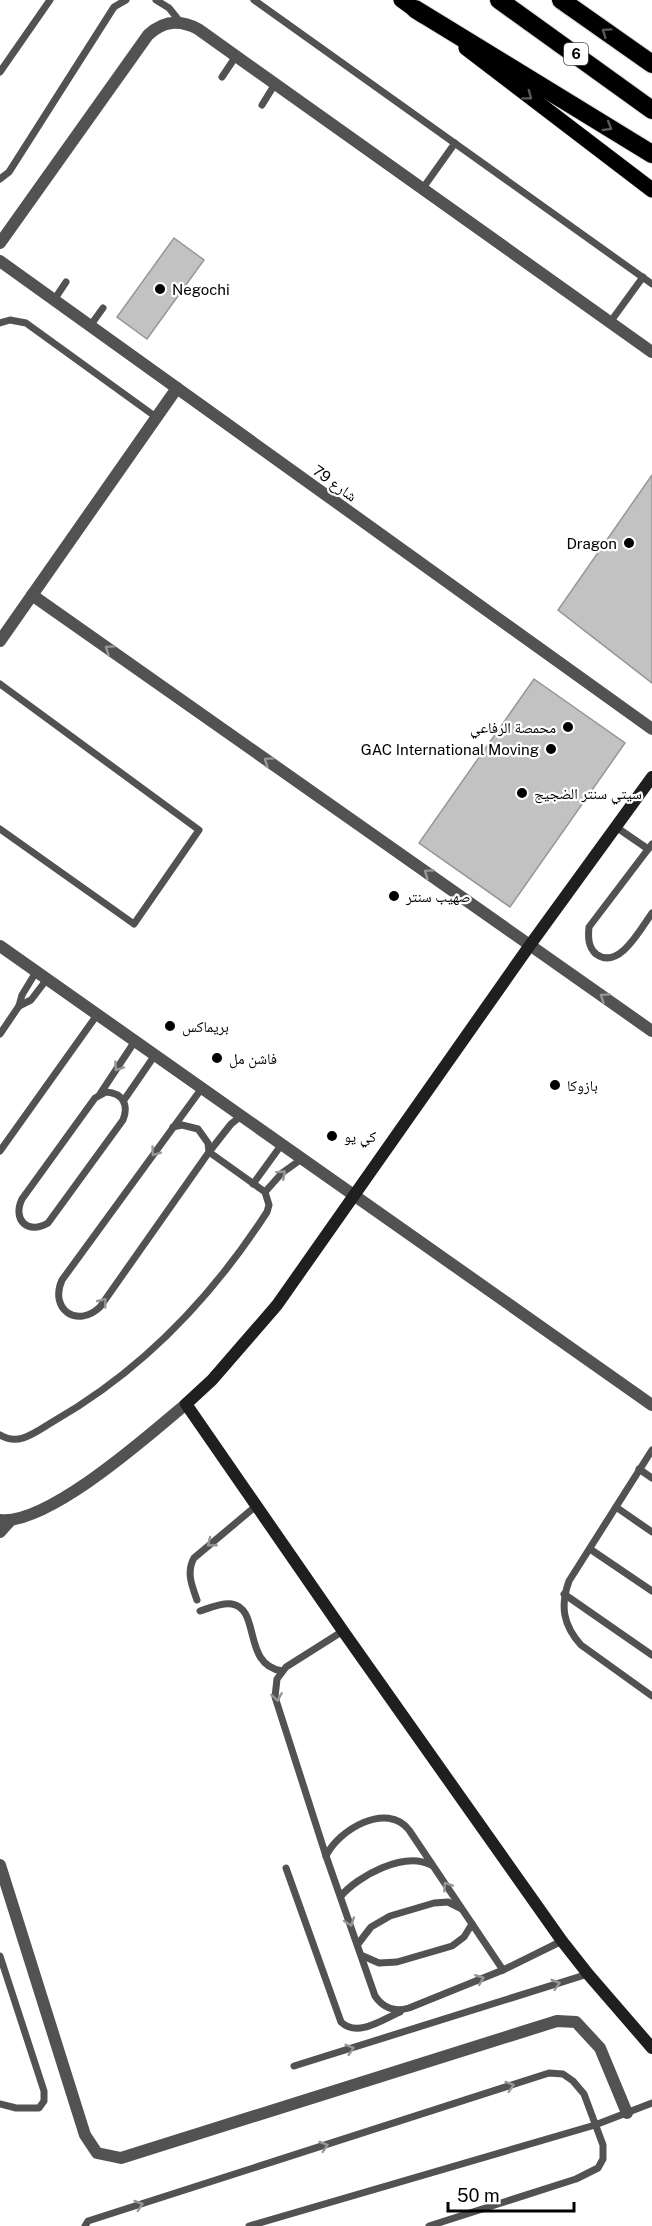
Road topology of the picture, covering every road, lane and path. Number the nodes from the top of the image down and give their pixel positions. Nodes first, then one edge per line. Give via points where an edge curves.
1 (50, 0) edge
2 (126, 0) edge
3 (254, 0) edge
4 (499, 0) edge
5 (561, 0) edge
6 (160, 1) edge
7 (408, 5) edge
8 (181, 22) junction
9 (236, 56) junction
10 (652, 64) edge
11 (0, 72) edge
12 (222, 77) dead end
13 (275, 84) junction
14 (262, 105) dead end
15 (652, 110) edge
16 (455, 143) junction
17 (652, 154) edge
18 (0, 179) edge
19 (423, 188) junction
20 (652, 190) edge
21 (0, 243) edge
22 (0, 261) edge
23 (643, 277) junction
24 (66, 282) dead end
25 (652, 284) edge
26 (54, 300) junction
27 (103, 308) dead end
28 (611, 321) junction
29 (0, 323) edge
30 (90, 326) junction
31 (652, 352) edge
32 (177, 388) junction
33 (156, 417) junction
34 (33, 595) junction
35 (0, 641) edge
36 (0, 684) edge
37 (652, 729) edge
38 (652, 777) edge
39 (616, 827) junction
40 (0, 829) edge
41 (650, 847) edge
42 (652, 913) edge
43 (530, 945) junction
44 (0, 946) edge
45 (41, 975) junction
46 (20, 1006) junction
47 (97, 1015) junction
48 (652, 1031) edge
49 (0, 1035) edge
50 (135, 1041) junction
51 (155, 1055) junction
52 (202, 1088) junction
53 (100, 1094) junction
54 (124, 1100) junction
55 (242, 1116) junction
56 (173, 1127) junction
57 (282, 1144) junction
58 (0, 1151) edge
59 (209, 1152) junction
60 (303, 1158) junction
61 (254, 1184) junction
62 (265, 1192) junction
63 (354, 1194) junction
64 (186, 1404) junction
65 (652, 1405) edge
66 (0, 1435) edge
67 (652, 1450) edge
68 (639, 1469) junction
69 (652, 1478) edge
70 (256, 1506) junction
71 (616, 1507) junction
72 (0, 1513) edge
73 (5, 1521) edge
74 (0, 1532) edge
75 (652, 1532) edge
76 (590, 1549) junction
77 (652, 1591) edge
78 (564, 1594) junction
79 (197, 1600) dead end
80 (200, 1611) dead end
81 (343, 1631) junction
82 (652, 1655) edge
83 (282, 1671) junction
84 (652, 1696) edge
85 (326, 1856) junction
86 (0, 1865) edge
87 (433, 1866) junction
88 (286, 1868) dead end
89 (341, 1896) junction
90 (462, 1910) junction
91 (472, 1924) junction
92 (562, 1941) junction
93 (358, 1944) junction
94 (0, 1956) edge
95 (363, 1956) junction
96 (503, 1970) junction
97 (588, 1974) junction
98 (409, 2008) junction
99 (652, 2048) edge
100 (294, 2066) dead end
101 (652, 2103) edge
102 (0, 2104) edge
103 (627, 2113) junction
104 (595, 2125) junction
105 (85, 2226) edge
106 (249, 2226) edge
107 (429, 2226) edge

1 - 11 lane
2 - 18 lane via 114,6 9,172
3 - 16 lane
4 - 15 highway, 6
10 -> 5 highway, 6
6 - 8 lane
7 -> 17 highway
7 -> 20 main road
8 - 9 street
8 - 21 street via 162,25 148,35
9 - 12 lane
9 - 13 street
13 - 14 lane
13 - 19 street
16 - 19 lane
16 - 23 lane
19 - 28 street
22 - 26 street, شارع 79
23 - 25 lane
23 - 28 lane
24 - 26 lane
26 - 30 street, شارع 79
27 - 30 lane
28 - 31 street
29 - 33 lane via 26,323
30 - 32 street, شارع 79
32 - 33 street
32 - 37 street, شارع 79
33 - 34 street
34 - 35 street
43 -> 34 street
36 - 40 lane via 199,830 134,924
38 - 39 street
39 - 41 lane
39 - 43 street
41 - 42 lane via 589,927 589,944 596,954 618,956
48 -> 43 street
43 - 63 street
44 - 45 street
45 - 46 lane via 22,995
45 - 46 lane via 30,1000
45 - 47 street
46 - 49 lane
47 - 50 street
47 - 58 lane
50 - 51 street
50 -> 53 lane
51 - 52 street
51 - 54 lane
52 - 55 street
52 - 56 lane
53 - 54 lane via 113,1092
53 - 54 lane via 22,1199 18,1216 23,1224 40,1228 48,1223 123,1120
55 - 57 street
55 - 59 lane
56 - 59 lane via 198,1129
56 -> 59 lane via 62,1280 58,1298 68,1313 85,1317 100,1307
57 - 60 street
57 - 61 lane
59 - 61 lane
62 -> 60 lane
60 - 63 street
61 - 62 lane
62 - 66 lane via 267,1212 247,1242 203,1300 151,1351 94,1396 25,1438
63 - 64 street via 277,1305
63 - 65 street
64 - 70 street
64 - 73 street via 131,1450 54,1504
67 - 68 lane
68 - 69 lane
68 - 71 lane
70 -> 79 lane via 194,1558 190,1577
70 - 81 street
71 - 75 lane
71 - 76 lane
72 - 73 street
73 - 74 street
76 - 77 lane
76 - 78 lane
78 - 82 lane
78 - 84 lane via 565,1622 581,1645
80 - 83 lane via 228,1604 239,1606 246,1615 259,1657 269,1667
81 - 83 lane
81 - 92 street
83 -> 85 lane via 275,1697
85 - 87 lane via 348,1830 390,1818 406,1825
85 - 89 lane
86 - 103 street via 85,2135 97,2153 121,2158 558,2021 576,2022 600,2048
87 - 89 lane via 413,1860 369,1873
90 -> 87 lane
88 - 98 lane via 341,2022 359,2029
89 -> 93 lane
90 - 91 lane
90 - 93 lane via 441,1902 390,1916 371,1927
91 - 95 lane via 452,1946 397,1962 379,1963
91 - 96 lane
92 - 96 lane
92 - 97 street
93 - 95 lane
94 - 102 lane via 44,2101 39,2108
95 - 98 lane via 379,2002 396,2010
98 -> 96 lane
97 - 99 street
100 -> 97 lane
101 - 103 lane
103 - 104 lane
105 -> 104 lane via 88,2221 549,2073 563,2074 573,2081 584,2094
104 - 106 lane
104 - 107 lane via 603,2145 598,2168 576,2179

